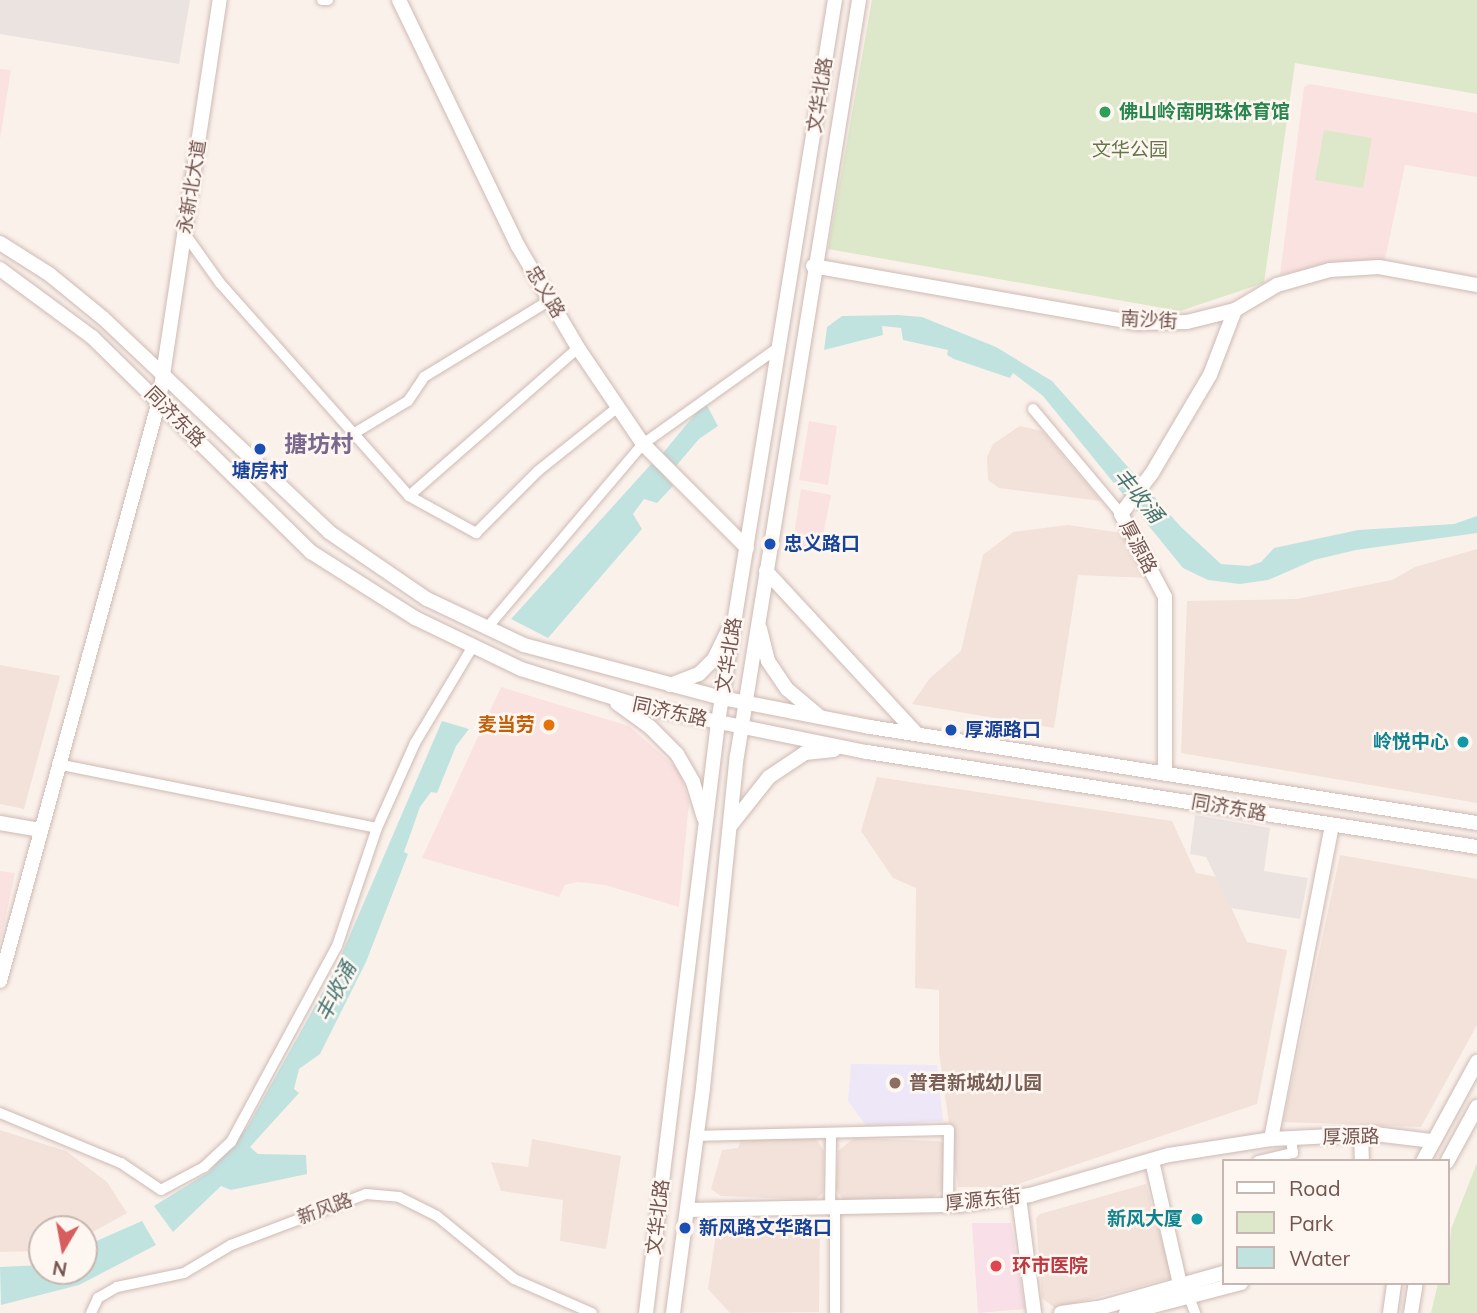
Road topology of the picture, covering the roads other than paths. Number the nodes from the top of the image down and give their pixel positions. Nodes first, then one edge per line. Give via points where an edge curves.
1 (220, 0) edge
2 (399, 0) edge
3 (835, 0) edge
4 (859, 0) edge
5 (185, 234) junction
6 (0, 243) edge
7 (813, 266) junction
8 (0, 269) edge
9 (1477, 285) edge
10 (550, 300) junction
11 (1235, 310) junction
12 (779, 347) junction
13 (579, 348) junction
14 (164, 373) junction
15 (159, 401) junction
16 (618, 407) junction
17 (1033, 409) dead end
18 (353, 433) junction
19 (645, 446) junction
20 (409, 496) junction
21 (1125, 508) junction
22 (747, 548) junction
23 (766, 570) junction
24 (735, 616) junction
25 (758, 619) junction
26 (486, 629) junction
27 (474, 647) junction
28 (670, 685) junction
29 (607, 696) junction
30 (722, 698) junction
31 (745, 702) junction
32 (820, 717) junction
33 (718, 722) junction
34 (742, 727) junction
35 (916, 733) junction
36 (849, 748) junction
37 (57, 764) junction
38 (1165, 771) junction
39 (0, 823) edge
40 (1477, 823) edge
41 (706, 825) junction
42 (730, 826) junction
43 (1332, 826) junction
44 (377, 828) junction
45 (39, 830) junction
46 (1476, 847) edge
47 (0, 981) edge
48 (1477, 1062) edge
49 (1477, 1107) edge
50 (0, 1113) edge
51 (831, 1135) junction
52 (1361, 1135) junction
53 (697, 1136) junction
54 (1291, 1138) junction
55 (1271, 1139) junction
56 (1431, 1140) junction
57 (1267, 1159) edge
58 (1362, 1159) edge
59 (1424, 1159) edge
60 (1449, 1159) edge
61 (1152, 1161) junction
62 (1019, 1197) junction
63 (948, 1205) junction
64 (832, 1208) junction
65 (687, 1210) junction
66 (1222, 1273) edge
67 (1230, 1285) edge
68 (1394, 1285) edge
69 (1416, 1285) edge
70 (1184, 1293) junction
71 (91, 1313) edge
72 (592, 1313) edge
73 (646, 1313) edge
74 (673, 1313) edge
75 (835, 1313) edge
76 (1034, 1313) edge
77 (1061, 1313) edge
78 (1126, 1313) edge
79 (1195, 1313) edge
80 (1390, 1313) edge
81 (1411, 1313) edge

1 - 5 main road, 永新北大道
2 - 10 main road, 忠义路 via 517,246
3 - 12 main road, 文华北路
4 - 7 main road, 文华北路
5 - 14 main road, 永新北大道
5 - 18 street via 220,283
6 - 14 main road, 同济东路 via 49,274
7 - 11 main road, 南沙街 via 1136,323 1187,322
7 - 23 main road, 文华北路
8 - 15 main road, 同济东路 via 82,328
9 - 11 main road, 南沙街 via 1379,267 1331,270 1277,285
10 - 13 main road, 忠义路
10 - 18 street via 424,377 408,401
11 - 21 main road, 厚源路 via 1210,375 1152,473
12 - 19 street
12 - 22 main road, 文华北路
13 - 16 main road, 忠义路
13 - 20 street
14 - 15 main road, 永新北大道
14 - 26 main road, 同济东路 via 329,532 428,599
15 - 27 main road, 同济东路 via 311,552 415,618
15 - 37 main road, 永新北大道
16 - 19 main road, 忠义路
16 - 20 street via 538,471 477,533
17 - 21 street
18 - 20 street
19 - 22 main road, 忠义路
19 - 26 street
21 - 38 main road, 厚源路 via 1165,597
22 - 24 main road, 文华北路
23 - 25 main road, 文华北路
23 - 35 main road
24 - 28 main road via 714,659 699,674
24 - 30 main road, 文华北路
25 - 31 main road, 文华北路
25 - 32 main road via 768,661 787,690
26 - 28 main road, 同济东路 via 524,645
27 - 29 main road, 同济东路 via 520,670
27 - 44 street via 415,743
28 - 30 main road, 同济东路
29 - 33 main road, 同济东路
29 - 41 main road via 650,727 677,754 693,782
30 - 31 main road, 同济东路
30 - 33 main road, 文华北路
31 - 32 main road, 同济东路
31 - 34 main road, 文华北路
32 - 35 main road, 同济东路
33 - 34 main road, 同济东路
33 - 41 main road, 文华北路
34 - 36 main road, 同济东路
34 - 42 main road, 文华北路
35 - 38 main road, 同济东路
36 - 42 main road via 805,753 769,778
36 - 43 main road, 同济东路
37 - 44 street
37 - 45 main road, 永新北大道
38 - 40 main road, 同济东路
39 - 45 main road
41 - 73 main road, 文华北路
42 - 53 main road, 文华北路
43 - 46 main road, 同济东路
43 - 55 main road
44 - 50 street via 337,946 307,1006 231,1142 204,1167 161,1190 121,1163
45 - 47 main road, 永新北大道
48 - 56 main road
49 - 60 main road
51 - 53 street
51 - 63 street via 948,1130
51 - 64 street
52 - 54 main road, 厚源路
52 - 56 main road, 厚源路
52 - 58 main road
53 - 65 main road, 文华北路
54 - 55 main road, 厚源路
54 - 57 street via 1293,1153
55 - 61 main road, 厚源东街
56 - 59 main road
61 - 62 main road, 厚源东街
61 - 70 main road
62 - 63 main road, 厚源东街
62 - 76 main road
63 - 64 main road, 厚源东街
64 - 65 main road, 厚源东街
64 - 75 street
65 - 74 main road, 文华北路
66 - 70 main road
67 - 70 main road
68 - 80 main road
69 - 81 main road
70 - 77 main road
70 - 78 main road
70 - 79 street
71 - 72 street, 新风路 via 98,1298 117,1287 184,1273 231,1245 366,1194 399,1196 437,1216 514,1279

